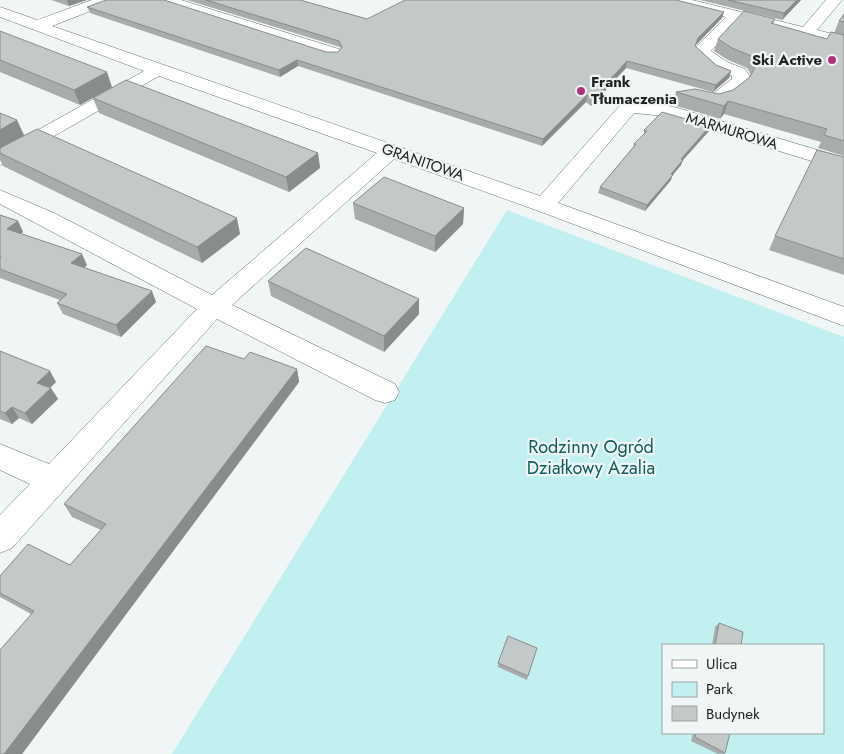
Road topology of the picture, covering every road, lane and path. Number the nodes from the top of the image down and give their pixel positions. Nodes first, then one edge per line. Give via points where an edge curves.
1 (106, 0) edge
2 (166, 0) edge
3 (674, 0) edge
4 (834, 0) edge
5 (0, 12) edge
6 (737, 15) junction
7 (36, 26) junction
8 (807, 32) junction
9 (844, 42) edge
10 (333, 53) edge
11 (158, 70) junction
12 (681, 98) edge
13 (391, 151) junction
14 (0, 159) edge
15 (844, 165) edge
16 (0, 196) edge
17 (544, 205) junction
18 (214, 307) junction
19 (844, 316) edge
20 (385, 392) dead end
21 (0, 456) edge
22 (54, 480) junction
23 (0, 538) edge

1 - 7 street
2 - 10 street
3 - 6 street
4 - 8 street
5 - 7 street, GRANITOWA
6 - 8 street
6 - 12 street via 703,53 721,66 739,73 740,80 722,98 711,100 685,94
7 - 11 street, GRANITOWA
8 - 9 street
11 - 13 street, GRANITOWA
11 - 14 street
13 - 17 street, GRANITOWA
13 - 18 street
15 - 17 street, MARMUROWA via 667,111 630,106
16 - 18 street
17 - 19 street, GRANITOWA
18 - 20 street
18 - 22 street
21 - 22 street
22 - 23 street

